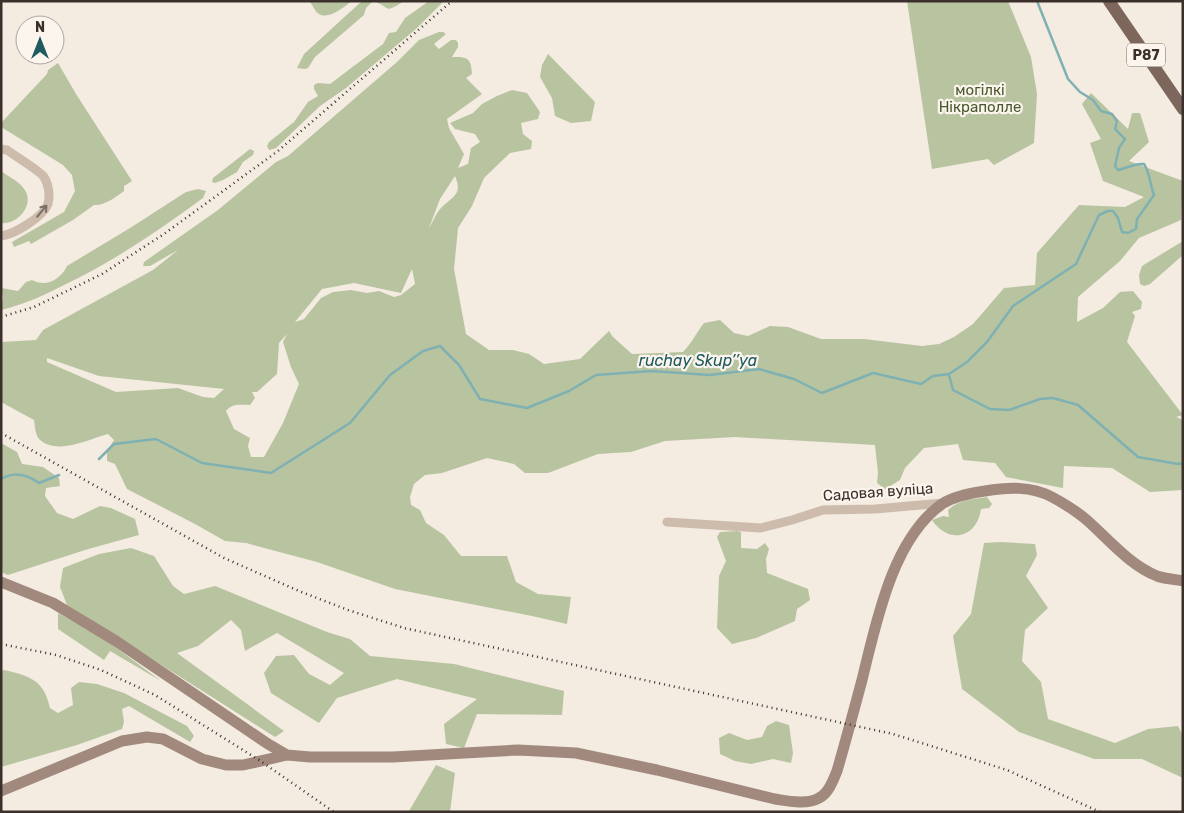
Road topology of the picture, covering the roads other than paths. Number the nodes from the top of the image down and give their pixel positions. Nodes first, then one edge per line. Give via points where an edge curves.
1 (1109, 1) edge
2 (1183, 109) edge
3 (1, 149) edge
4 (4, 233) edge
5 (945, 503) junction
6 (667, 522) dead end
7 (1183, 581) edge
8 (1, 582) edge
9 (287, 755) junction
10 (1, 791) edge

1 - 2 main road, Р87
4 -> 3 street via 36,218 48,204 49,190 44,176
5 - 6 street, Садовая вуліца via 823,510 761,528
5 - 7 street, Садовая вуліца via 998,488 1033,490 1049,495 1088,521 1144,569 1158,577
5 - 9 street, Садовая вуліца via 922,523 895,569 873,636 837,771 819,798 792,802 576,753 518,750 393,757 310,758
8 - 9 street via 53,603 116,641
9 - 10 street via 243,765 226,765 202,759 164,739 122,740

